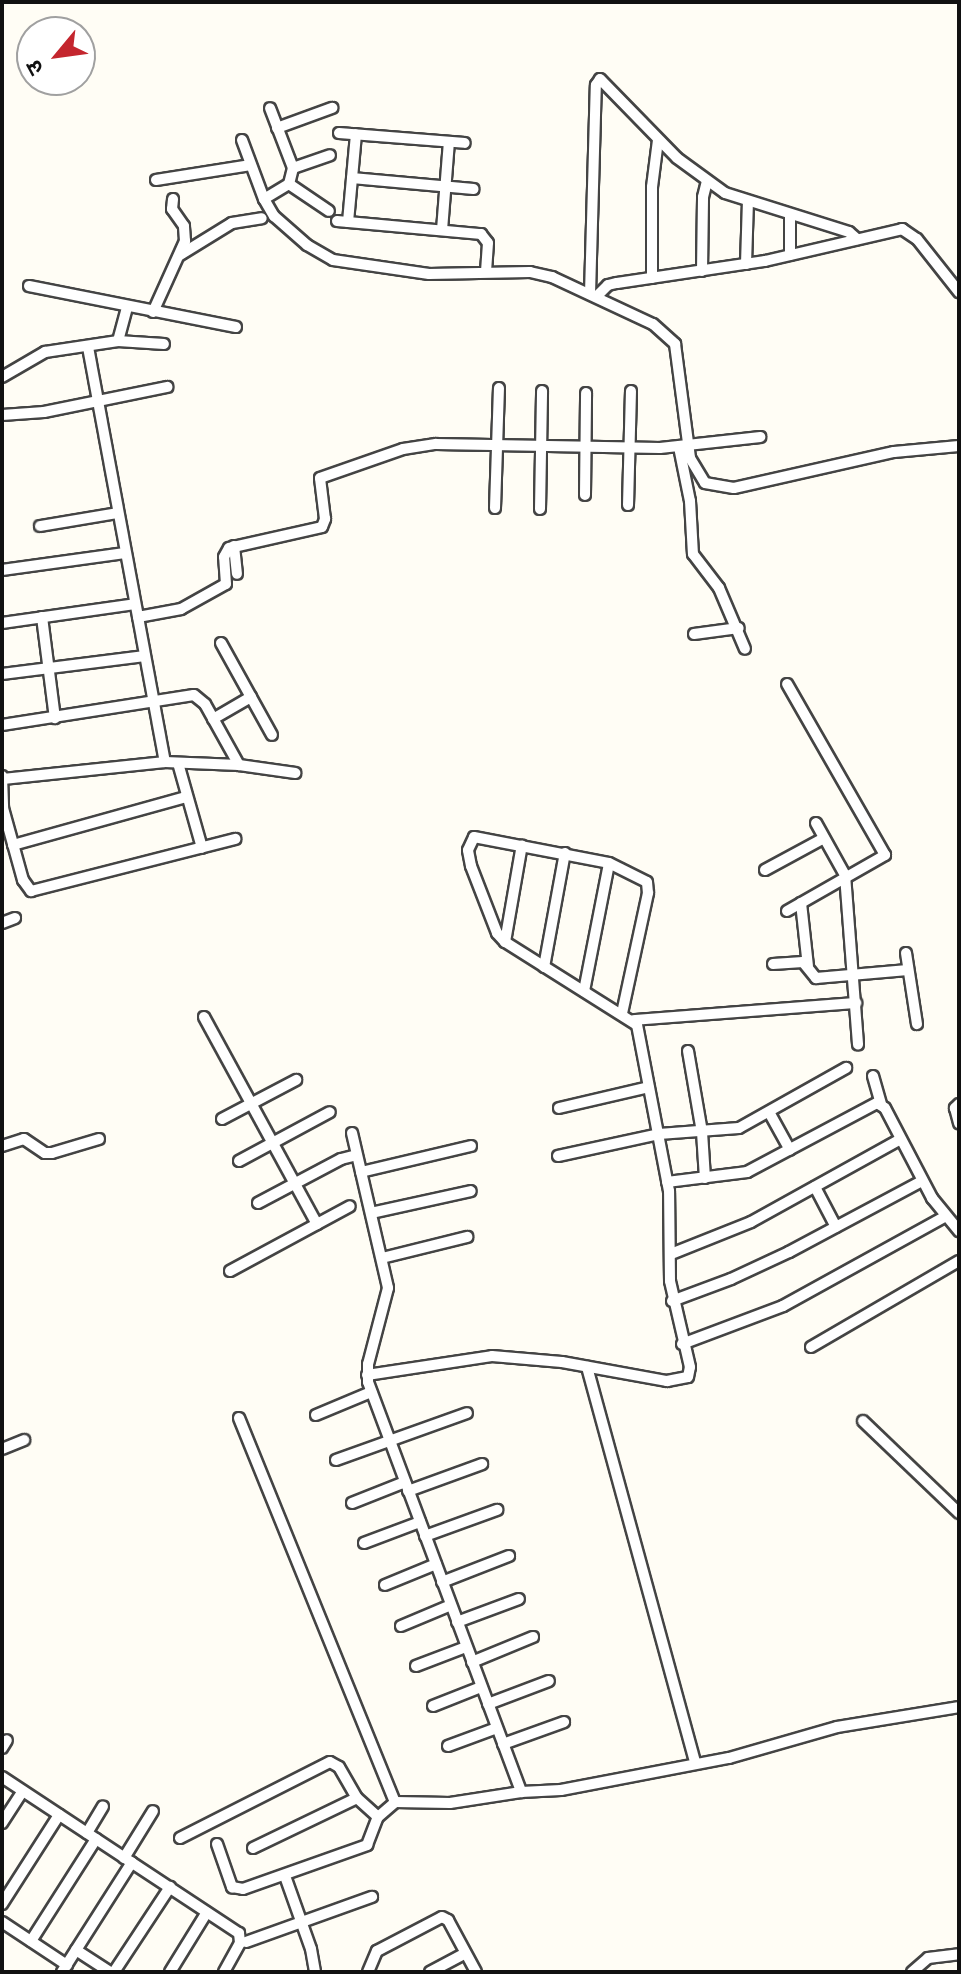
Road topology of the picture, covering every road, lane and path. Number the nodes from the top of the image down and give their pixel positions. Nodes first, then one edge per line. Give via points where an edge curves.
1 (270, 108) dead end
2 (332, 108) dead end
3 (277, 128) junction
4 (339, 133) dead end
5 (356, 134) junction
6 (242, 140) dead end
7 (658, 140) junction
8 (449, 142) junction
9 (465, 143) dead end
10 (330, 155) dead end
11 (251, 165) junction
12 (293, 168) junction
13 (352, 178) junction
14 (156, 180) dead end
15 (707, 181) junction
16 (289, 184) junction
17 (446, 186) junction
18 (474, 189) dead end
19 (173, 199) dead end
20 (264, 199) junction
21 (748, 201) junction
22 (329, 211) dead end
23 (790, 215) junction
24 (262, 218) dead end
25 (442, 230) junction
26 (857, 239) junction
27 (180, 255) junction
28 (790, 255) junction
29 (746, 264) junction
30 (486, 271) junction
31 (702, 271) junction
32 (652, 278) junction
33 (29, 286) dead end
34 (959, 292) edge
35 (593, 295) junction
36 (127, 307) junction
37 (153, 312) junction
38 (236, 327) dead end
39 (118, 341) junction
40 (164, 344) dead end
41 (88, 347) junction
42 (2, 377) edge
43 (167, 387) dead end
44 (499, 388) dead end
45 (542, 391) dead end
46 (631, 391) dead end
47 (586, 393) dead end
48 (98, 402) junction
49 (2, 415) edge
50 (760, 437) dead end
51 (497, 445) junction
52 (541, 446) junction
53 (586, 446) junction
54 (959, 446) edge
55 (628, 447) junction
56 (684, 447) junction
57 (585, 495) dead end
58 (628, 505) dead end
59 (495, 508) dead end
60 (540, 509) dead end
61 (118, 513) junction
62 (40, 526) dead end
63 (234, 546) junction
64 (125, 553) junction
65 (2, 570) edge
66 (237, 574) dead end
67 (135, 604) junction
68 (42, 617) junction
69 (138, 617) junction
70 (2, 623) edge
71 (739, 628) junction
72 (694, 634) dead end
73 (221, 643) dead end
74 (745, 649) dead end
75 (145, 656) junction
76 (48, 667) junction
77 (2, 674) edge
78 (787, 684) dead end
79 (251, 697) junction
80 (155, 704) junction
81 (55, 718) junction
82 (213, 719) junction
83 (2, 725) edge
84 (272, 735) dead end
85 (165, 762) junction
86 (178, 763) junction
87 (239, 765) junction
88 (295, 773) dead end
89 (3, 777) edge
90 (186, 797) junction
91 (3, 808) edge
92 (816, 823) dead end
93 (824, 838) junction
94 (235, 839) dead end
95 (13, 845) junction
96 (522, 845) junction
97 (202, 848) junction
98 (565, 853) junction
99 (609, 863) junction
100 (765, 870) dead end
101 (845, 877) junction
102 (801, 903) junction
103 (787, 911) dead end
104 (15, 918) dead end
105 (2, 923) edge
106 (505, 942) junction
107 (906, 953) dead end
108 (773, 964) dead end
109 (544, 967) junction
110 (808, 968) junction
111 (908, 970) junction
112 (854, 975) junction
113 (584, 991) junction
114 (856, 1003) junction
115 (622, 1013) junction
116 (204, 1017) dead end
117 (634, 1020) junction
118 (917, 1024) dead end
119 (858, 1045) dead end
120 (688, 1051) dead end
121 (846, 1068) dead end
122 (873, 1076) dead end
123 (296, 1080) dead end
124 (649, 1087) junction
125 (252, 1104) junction
126 (881, 1104) junction
127 (959, 1104) edge
128 (559, 1108) dead end
129 (330, 1112) dead end
130 (769, 1112) junction
131 (222, 1119) dead end
132 (959, 1123) edge
133 (702, 1132) junction
134 (352, 1133) dead end
135 (659, 1134) junction
136 (99, 1139) dead end
137 (901, 1139) junction
138 (273, 1143) junction
139 (2, 1146) edge
140 (471, 1146) dead end
141 (790, 1150) junction
142 (357, 1155) junction
143 (558, 1156) dead end
144 (239, 1161) dead end
145 (361, 1172) junction
146 (705, 1178) junction
147 (922, 1181) junction
148 (667, 1182) junction
149 (295, 1183) junction
150 (815, 1187) junction
151 (471, 1191) dead end
152 (258, 1203) dead end
153 (350, 1206) dead end
154 (371, 1213) junction
155 (946, 1216) junction
156 (317, 1224) junction
157 (836, 1227) junction
158 (959, 1231) edge
159 (467, 1237) dead end
160 (671, 1254) junction
161 (382, 1258) junction
162 (959, 1261) edge
163 (230, 1271) dead end
164 (672, 1301) junction
165 (682, 1344) junction
166 (811, 1347) dead end
167 (587, 1367) junction
168 (367, 1375) junction
169 (371, 1392) junction
170 (467, 1413) dead end
171 (316, 1415) dead end
172 (239, 1418) dead end
173 (863, 1421) dead end
174 (24, 1440) dead end
175 (390, 1441) junction
176 (2, 1449) edge
177 (336, 1460) dead end
178 (482, 1464) dead end
179 (407, 1487) junction
180 (352, 1503) dead end
181 (497, 1510) dead end
182 (959, 1513) edge
183 (420, 1522) junction
184 (425, 1536) junction
185 (364, 1543) dead end
186 (509, 1556) dead end
187 (436, 1564) junction
188 (442, 1582) junction
189 (385, 1585) dead end
190 (519, 1599) dead end
191 (451, 1605) junction
192 (457, 1622) junction
193 (401, 1626) dead end
194 (533, 1637) dead end
195 (466, 1647) junction
196 (472, 1662) junction
197 (416, 1666) dead end
198 (549, 1681) dead end
199 (481, 1687) junction
200 (488, 1704) junction
201 (433, 1706) dead end
202 (959, 1707) edge
203 (564, 1722) dead end
204 (497, 1728) junction
205 (503, 1744) junction
206 (448, 1746) dead end
207 (695, 1763) junction
208 (2, 1777) edge
209 (23, 1791) junction
210 (521, 1792) junction
211 (357, 1798) junction
212 (395, 1802) junction
213 (103, 1806) dead end
214 (153, 1811) dead end
215 (59, 1815) junction
216 (378, 1817) junction
217 (2, 1823) edge
218 (91, 1836) junction
219 (180, 1838) dead end
220 (217, 1844) dead end
221 (253, 1848) dead end
222 (128, 1860) junction
223 (285, 1876) junction
224 (170, 1887) junction
225 (372, 1897) dead end
226 (2, 1904) edge
227 (207, 1912) junction
228 (2, 1922) edge
229 (302, 1922) junction
230 (31, 1941) junction
231 (246, 1942) dead end
232 (76, 1950) junction
233 (465, 1953) junction
234 (959, 1954) edge
235 (64, 1968) edge
236 (112, 1972) edge
237 (170, 1972) edge
238 (224, 1972) edge
239 (315, 1972) edge
240 (368, 1972) edge
241 (430, 1972) edge
242 (476, 1972) edge
243 (912, 1972) edge

1 - 3 street
2 - 3 street
3 - 12 street
4 - 5 street
5 - 8 street
5 - 13 street
6 - 11 street
7 - 15 street
7 - 32 street
7 - 35 street via 603,80 597,81
8 - 9 street
8 - 17 street
10 - 12 street
11 - 14 street
11 - 20 street
12 - 16 street
13 - 17 street
13 - 25 street via 342,222
15 - 21 street
15 - 31 street
16 - 20 street
16 - 22 street
17 - 18 street
17 - 25 street
19 - 27 street via 172,209 184,226
20 - 30 street via 285,227 333,260 429,274
21 - 23 street
21 - 29 street
23 - 26 street
23 - 28 street
24 - 27 street via 232,223
25 - 30 street via 485,235
26 - 28 street
26 - 34 street via 893,230 910,232
27 - 37 street
28 - 29 street
29 - 31 street
30 - 35 street via 552,277
31 - 32 street
32 - 35 street via 608,285
33 - 36 street
35 - 56 street via 653,324 675,344
36 - 37 street
36 - 39 street
37 - 38 street
39 - 40 street
39 - 41 street
41 - 42 street via 45,352
41 - 48 street
43 - 48 street
44 - 51 street
45 - 52 street
46 - 55 street
47 - 53 street
48 - 49 street
48 - 61 street
50 - 56 street
51 - 52 street
51 - 59 street
51 - 63 street via 418,446 324,474 319,482 325,519 316,529
52 - 53 street
52 - 60 street
53 - 55 street
53 - 57 street
54 - 56 street via 894,452 734,488 705,483
55 - 56 street
55 - 58 street
56 - 71 street via 693,554 719,588
61 - 62 street
61 - 64 street
63 - 66 street
63 - 69 street via 224,557 226,584 181,609
64 - 65 street
64 - 67 street
67 - 68 street
67 - 69 street
68 - 70 street
68 - 76 street
69 - 75 street
71 - 72 street
71 - 74 street
73 - 79 street
75 - 76 street
75 - 80 street
76 - 77 street
76 - 81 street
78 - 101 street via 885,855
79 - 82 street
79 - 84 street
80 - 81 street
80 - 82 street via 194,695
80 - 85 street
81 - 83 street
82 - 87 street
85 - 86 street
85 - 89 street
86 - 87 street
86 - 90 street
87 - 88 street
89 - 91 street
90 - 95 street
90 - 97 street
91 - 95 street
92 - 93 street
93 - 100 street
93 - 101 street
94 - 97 street
95 - 97 street via 31,891
96 - 98 street
96 - 106 street
96 - 106 street via 474,837 468,850 497,933
98 - 99 street
98 - 109 street
99 - 113 street
99 - 115 street via 642,876 649,887
101 - 102 street
101 - 112 street
102 - 103 street
102 - 110 street
104 - 105 street
106 - 109 street
107 - 111 street
108 - 110 street via 803,962
109 - 113 street
110 - 112 street via 816,978
111 - 112 street
111 - 118 street
112 - 114 street
113 - 115 street
114 - 117 street
114 - 119 street
115 - 117 street
116 - 125 street
117 - 124 street
120 - 133 street
121 - 130 street
122 - 126 street
123 - 125 street
124 - 128 street
124 - 135 street
125 - 131 street
125 - 138 street
126 - 137 street
126 - 141 street via 870,1104
127 - 132 street
129 - 138 street
130 - 133 street via 739,1128
130 - 141 street
133 - 135 street
133 - 146 street
134 - 142 street
135 - 143 street
135 - 148 street
136 - 139 street via 52,1153 24,1139
137 - 147 street
137 - 150 street
138 - 144 street
138 - 149 street
140 - 145 street
141 - 146 street via 747,1172
142 - 145 street
142 - 149 street
145 - 154 street
146 - 148 street
147 - 155 street
147 - 157 street
148 - 160 street
149 - 152 street
149 - 156 street
150 - 157 street
150 - 160 street via 751,1222
151 - 154 street
153 - 156 street
154 - 161 street
155 - 158 street
155 - 165 street via 783,1306
156 - 163 street
157 - 164 street via 731,1279
159 - 161 street
160 - 164 street
161 - 168 street via 388,1288
162 - 166 street
164 - 165 street
165 - 167 street via 690,1367 688,1377 679,1381
167 - 168 street via 492,1356
167 - 207 street
168 - 169 street
169 - 171 street
169 - 175 street
170 - 175 street
172 - 212 street
173 - 182 street
174 - 176 street
175 - 177 street
175 - 179 street
178 - 179 street
179 - 180 street
179 - 183 street
181 - 184 street
183 - 184 street
183 - 185 street
184 - 187 street
186 - 188 street
187 - 188 street
187 - 189 street
188 - 191 street
190 - 192 street
191 - 192 street
191 - 193 street
192 - 195 street
194 - 196 street
195 - 196 street
195 - 197 street
196 - 199 street
198 - 200 street
199 - 200 street
199 - 201 street
200 - 204 street
202 - 207 street via 837,1727 764,1750
203 - 205 street
204 - 205 street
204 - 206 street
205 - 210 street
207 - 210 street via 561,1790
208 - 209 street
209 - 215 street
209 - 217 street
210 - 212 street via 450,1803
211 - 216 street
211 - 219 street via 339,1767 330,1762
211 - 221 street
212 - 216 street
213 - 218 street
214 - 222 street
215 - 218 street
215 - 226 street
216 - 223 street via 367,1845
218 - 222 street
218 - 230 street
220 - 223 street via 236,1890
222 - 224 street
222 - 232 street
223 - 229 street
224 - 227 street
224 - 236 street
225 - 229 street
227 - 237 street
227 - 238 street via 239,1933 240,1943
228 - 230 street
229 - 231 street
229 - 239 street
230 - 235 street
232 - 235 street
232 - 236 street
233 - 240 street via 442,1917 377,1951
233 - 241 street
233 - 242 street
234 - 243 street via 928,1958

